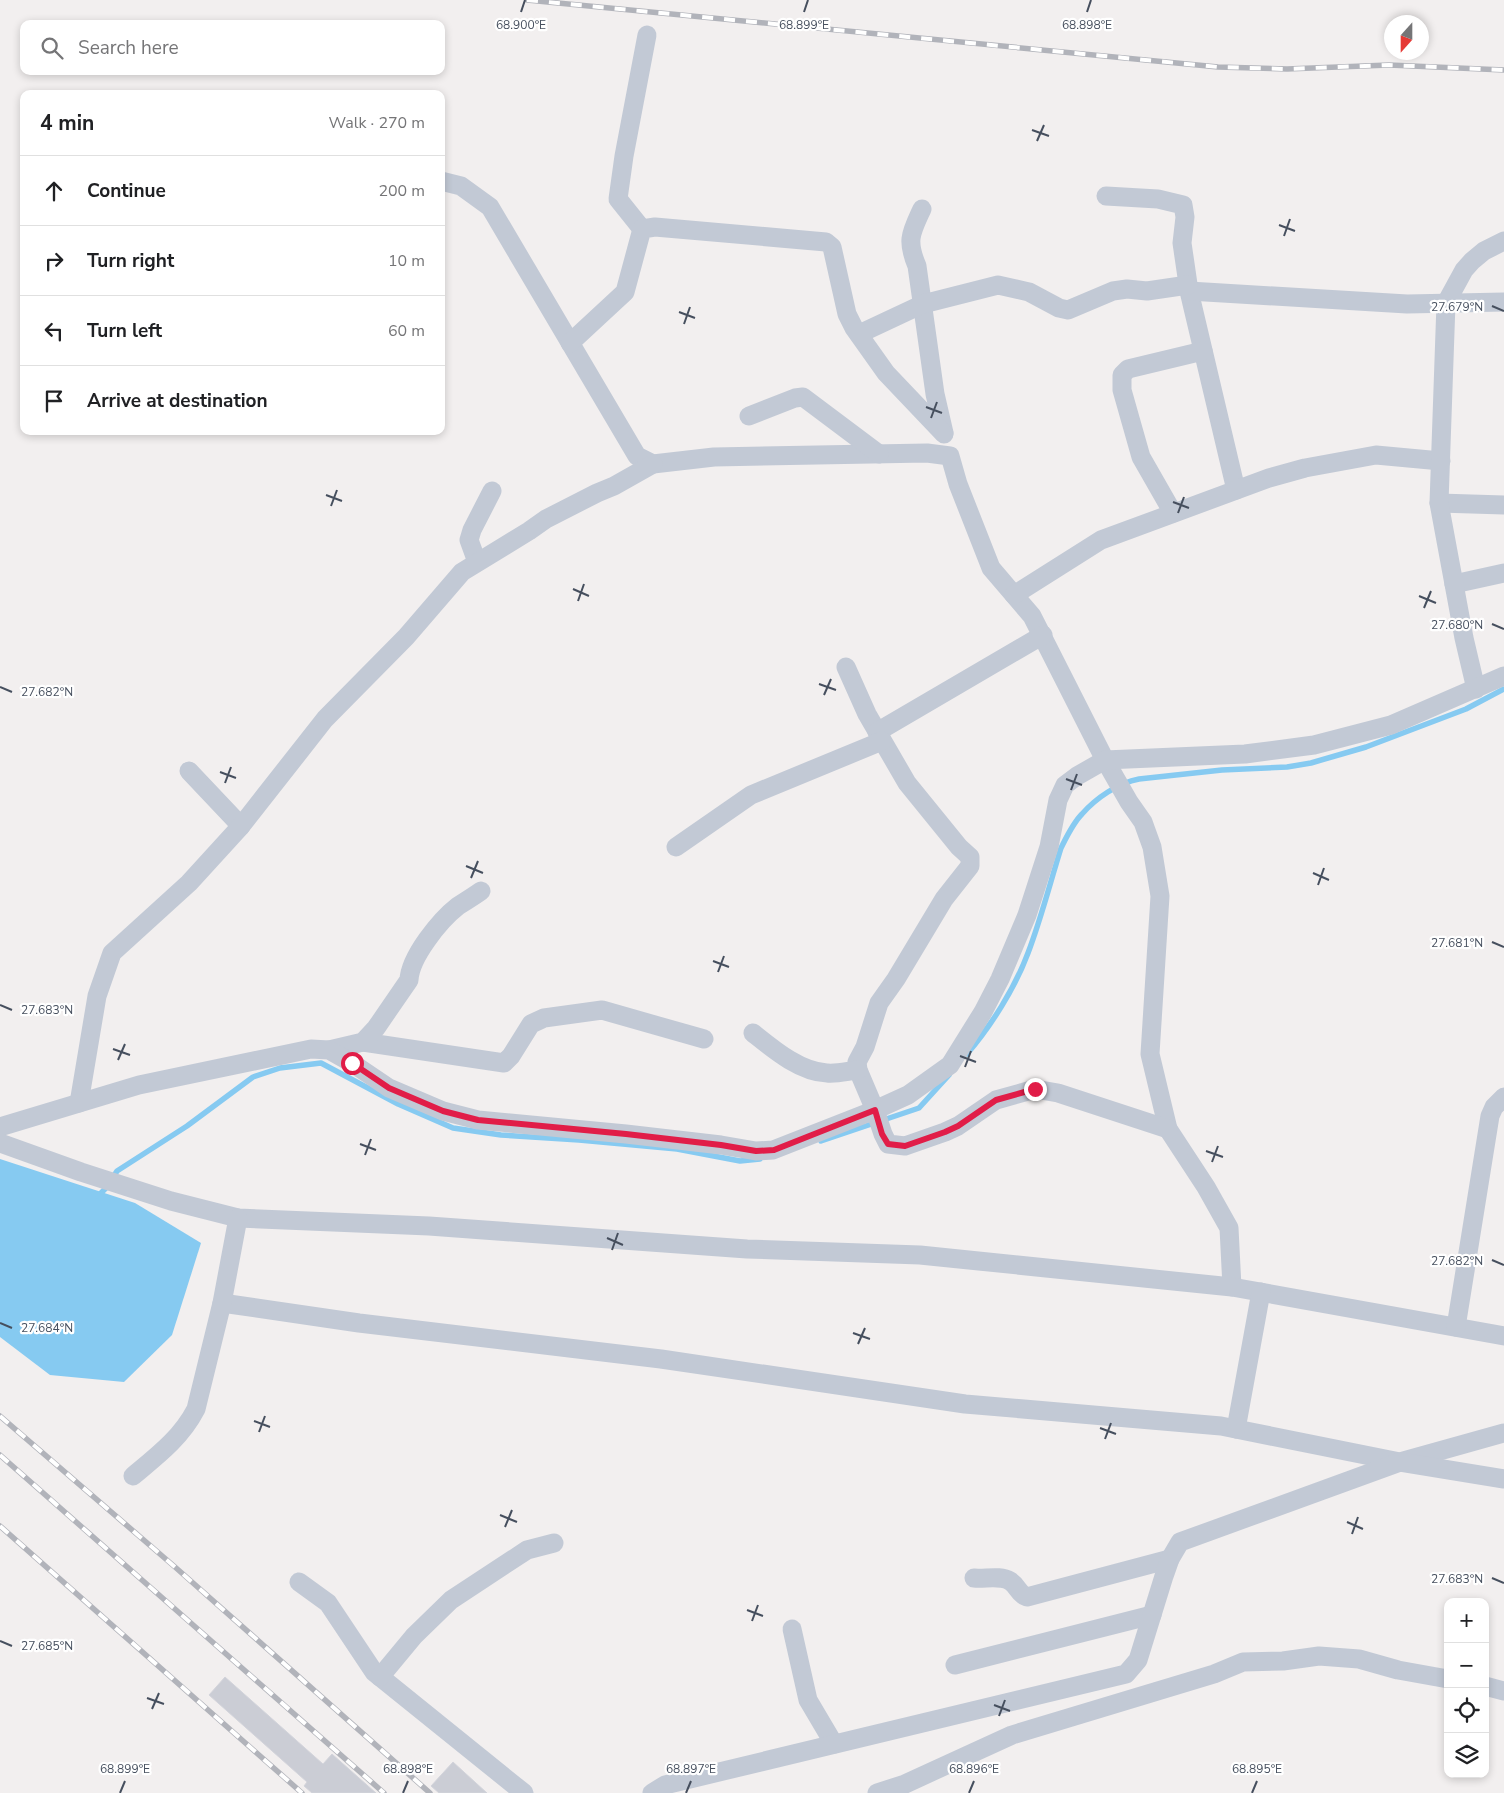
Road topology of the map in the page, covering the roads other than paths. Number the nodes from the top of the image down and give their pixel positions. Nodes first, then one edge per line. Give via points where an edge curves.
1 (647, 35) dead end
2 (445, 182) edge
3 (1106, 196) dead end
4 (922, 209) dead end
5 (642, 229) junction
6 (1504, 241) edge
7 (1188, 288) junction
8 (1504, 302) edge
9 (1446, 303) junction
10 (923, 304) junction
11 (859, 334) junction
12 (570, 343) junction
13 (1203, 351) junction
14 (749, 416) dead end
15 (944, 434) junction
16 (879, 454) junction
17 (950, 456) junction
18 (1441, 462) junction
19 (653, 464) junction
20 (492, 490) dead end
21 (1236, 490) junction
22 (1439, 502) junction
23 (1504, 505) edge
24 (1173, 513) junction
25 (477, 562) junction
26 (1504, 573) edge
27 (1454, 584) junction
28 (1014, 595) junction
29 (1043, 634) junction
30 (846, 667) dead end
31 (1504, 676) edge
32 (1476, 689) junction
33 (879, 736) junction
34 (1109, 767) junction
35 (189, 771) dead end
36 (241, 826) junction
37 (676, 847) dead end
38 (481, 891) dead end
39 (753, 1033) dead end
40 (704, 1039) dead end
41 (363, 1042) junction
42 (329, 1050) junction
43 (858, 1070) junction
44 (1504, 1097) edge
45 (79, 1103) junction
46 (875, 1112) junction
47 (0, 1127) edge
48 (1168, 1129) junction
49 (0, 1143) edge
50 (238, 1218) junction
51 (1232, 1287) junction
52 (1261, 1292) junction
53 (222, 1303) junction
54 (1456, 1328) junction
55 (1504, 1336) edge
56 (1236, 1429) junction
57 (1504, 1433) edge
58 (1400, 1462) junction
59 (133, 1476) dead end
60 (1504, 1479) edge
61 (554, 1543) dead end
62 (1170, 1559) junction
63 (974, 1578) dead end
64 (299, 1582) dead end
65 (1152, 1615) junction
66 (792, 1629) dead end
67 (955, 1665) dead end
68 (380, 1677) junction
69 (1444, 1678) edge
70 (1489, 1687) edge
71 (1504, 1691) edge
72 (834, 1744) junction
73 (524, 1793) edge
74 (652, 1793) edge
75 (876, 1793) edge

1 - 5 street via 618,199
2 - 12 street via 461,186 490,207
3 - 7 street via 1158,199 1183,205 1182,243
4 - 10 street via 911,235 911,252 917,266
5 - 11 street via 654,227 826,242 832,247 847,314
5 - 12 street via 625,292
6 - 9 street via 1472,261
7 - 9 street via 1407,304
7 - 10 street via 1113,291 1068,310 1029,292 998,285
7 - 13 street
8 - 9 street
9 - 18 street
10 - 11 street
10 - 15 street via 935,394
11 - 15 street via 886,373
12 - 19 street via 637,456
13 - 21 street
13 - 24 street via 1128,369 1122,375 1122,390 1142,457
14 - 16 street via 803,397
15 - 17 street
16 - 17 street
16 - 19 street via 714,457
17 - 28 street via 991,568
18 - 21 street via 1376,455 1305,468
18 - 22 street
19 - 25 street via 546,519
20 - 25 street via 469,540
21 - 24 street
22 - 23 street
22 - 27 street
24 - 28 street via 1101,540
25 - 36 street via 462,572 406,636 325,718
26 - 27 street
27 - 32 street
28 - 29 street
29 - 33 street
29 - 34 street
30 - 33 street
31 - 32 street
32 - 34 street via 1391,726 1314,745
33 - 37 street via 751,795
33 - 43 street via 913,790 959,848 970,857 970,866 944,899 880,1003 857,1062
34 - 46 street via 1077,776 1065,785 1058,800 1049,847 1027,915 1000,979 950,1065
34 - 48 street via 1143,822 1152,847 1160,896 1150,1054
35 - 36 street
36 - 45 street via 178,894 112,953 96,996
38 - 41 street via 456,908 422,944 409,972 409,980
39 - 43 street via 778,1054 810,1070 827,1074
40 - 41 street via 602,1010 544,1018 531,1024 504,1063
41 - 42 street
42 - 45 street via 296,1051 139,1085
42 - 46 street via 389,1088 443,1111 478,1120 636,1135 756,1151 774,1150
43 - 46 street
44 - 54 street via 1490,1116
45 - 47 street
46 - 48 street via 888,1144 905,1146 958,1126 996,1100 1035,1089 1058,1092
48 - 51 street via 1229,1228
49 - 50 street via 153,1195
50 - 51 street via 429,1226 747,1249 920,1255
50 - 53 street
51 - 52 street
52 - 54 street
52 - 56 street
53 - 56 street via 661,1360 965,1404
53 - 59 street via 193,1416 178,1437
54 - 55 street
56 - 58 street
57 - 58 street
58 - 60 street
58 - 62 street via 1180,1542
61 - 68 street via 528,1550 451,1600 414,1636
62 - 63 street via 1027,1597 1020,1595 1011,1581
62 - 65 street
64 - 68 street via 328,1603
65 - 67 street
65 - 72 street via 1138,1660 1126,1674
66 - 72 street via 808,1700
68 - 73 street
69 - 75 street via 1359,1659 1319,1656 1243,1662 1214,1674 1012,1735 905,1784
70 - 71 street
72 - 74 street via 665,1785

